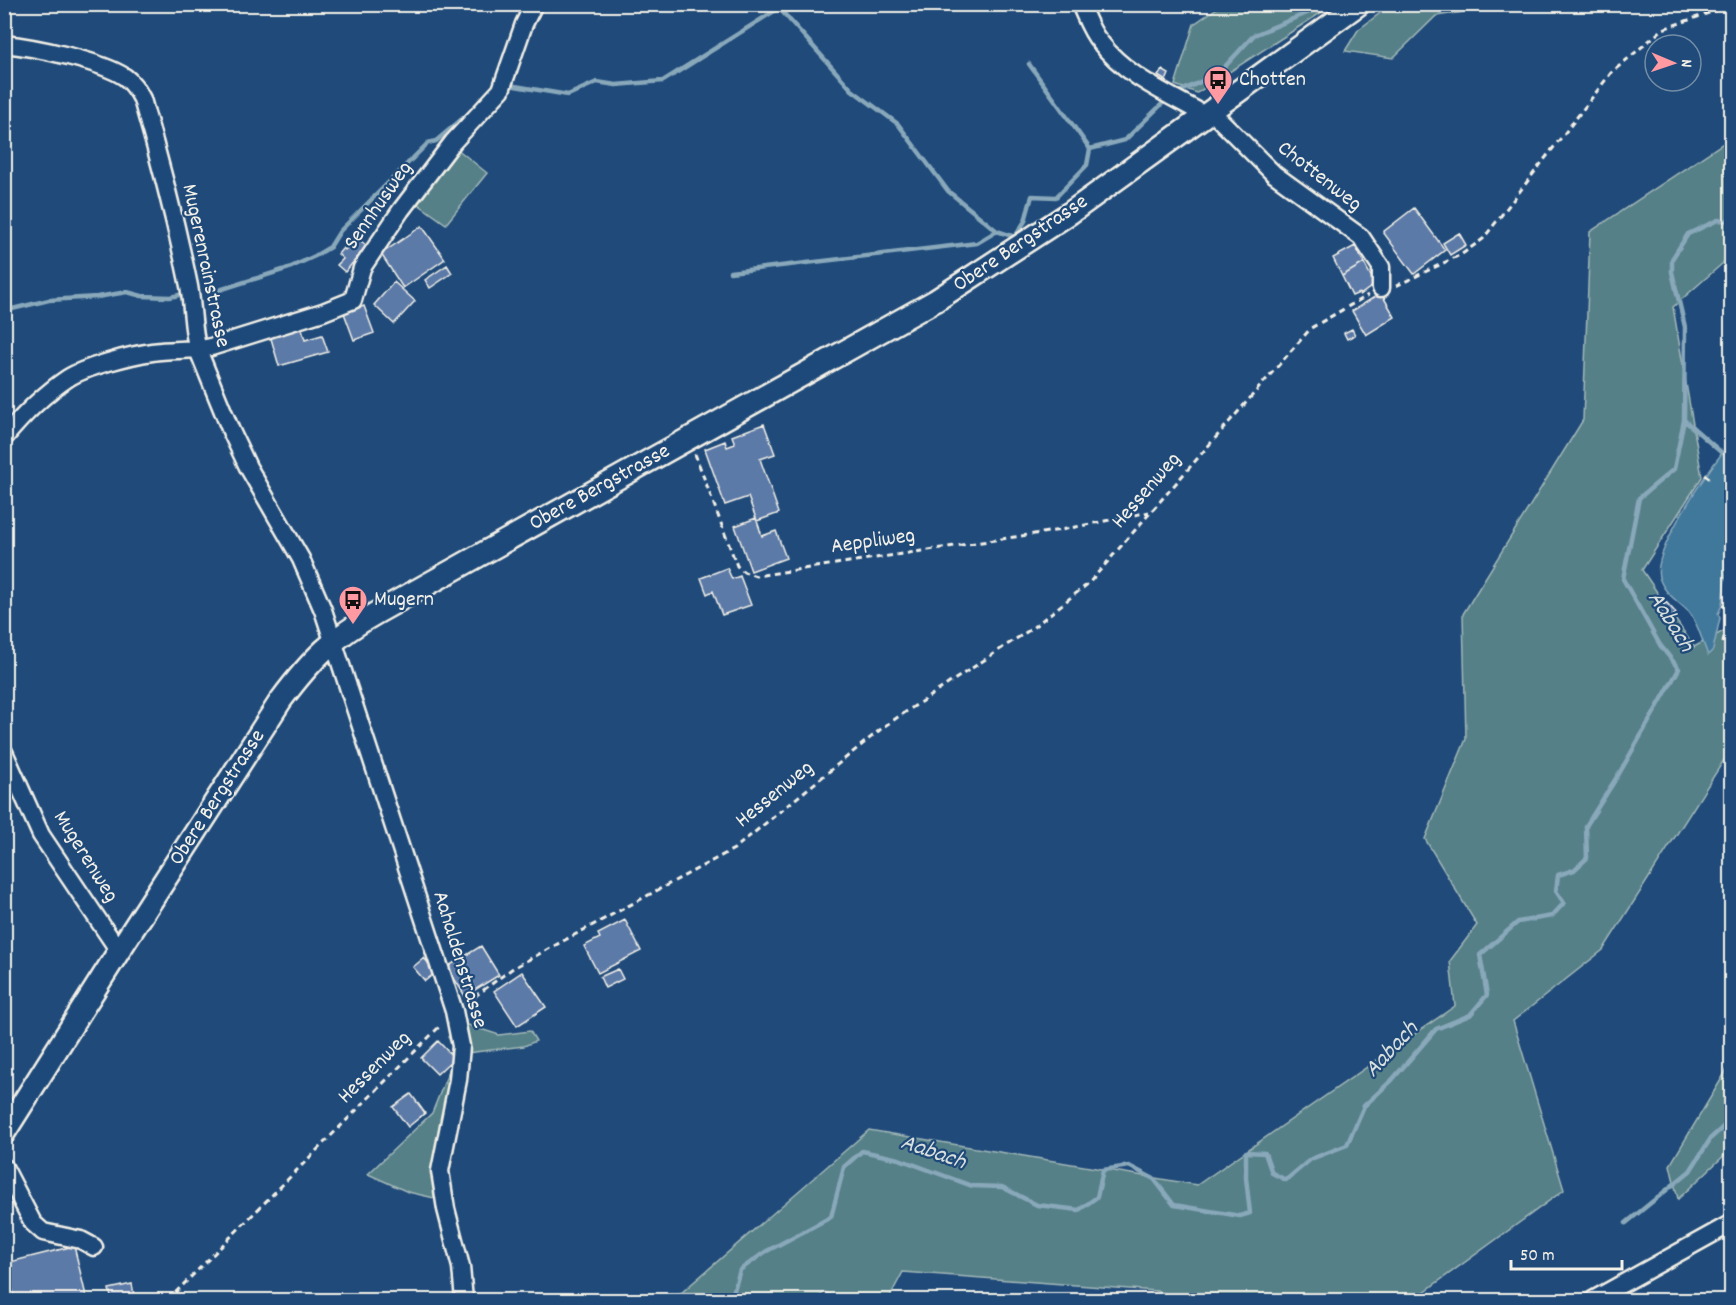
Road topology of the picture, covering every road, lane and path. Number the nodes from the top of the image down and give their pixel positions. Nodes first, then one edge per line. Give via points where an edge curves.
1 (534, 4) edge
2 (1080, 4) edge
3 (1359, 4) edge
4 (1731, 5) edge
5 (4, 44) edge
6 (1207, 114) junction
7 (1381, 288) junction
8 (198, 350) junction
9 (4, 438) edge
10 (689, 438) junction
11 (1705, 475) dead end
12 (1712, 480) dead end
13 (1151, 512) junction
14 (1731, 593) edge
15 (1722, 605) dead end
16 (1729, 607) junction
17 (333, 641) junction
18 (1723, 644) dead end
19 (4, 752) edge
20 (119, 951) junction
21 (454, 1011) junction
22 (4, 1133) edge
23 (4, 1167) edge
24 (1731, 1223) edge
25 (94, 1247) dead end
26 (168, 1300) edge
27 (464, 1300) edge
28 (1593, 1300) edge

1 - 8 street, Sennhusweg via 501,90 453,142 401,210 363,268 353,300
2 - 6 street, Chottenweg via 1098,41 1117,62
3 - 6 main road, Obere Bergstrasse
4 - 7 path, Hessenweg via 1663,29 1611,73 1483,239 1393,288
5 - 8 street, Mugerenrainstrasse via 49,51 112,70 137,90 177,232
6 - 7 street, Chottenweg via 1274,174 1360,237 1381,267
6 - 10 main road, Obere Bergstrasse via 1070,213 935,301
7 - 13 path, Hessenweg via 1311,328
8 - 9 street via 126,357 70,377 25,412
8 - 17 street, Mugerenrainstrasse via 248,467 301,559
10 - 13 path, Aeppliweg via 737,566 756,576 1061,530
10 - 17 main road, Obere Bergstrasse via 361,621
11 - 12 path
13 - 21 path, Hessenweg via 1089,583 1031,629 886,725 734,849 513,968
14 - 16 path
15 - 16 path
16 - 18 path
17 - 20 main road, Obere Bergstrasse via 281,700
17 - 21 street, Aahaldenstrasse
19 - 20 street, Mugerenweg via 41,835
20 - 22 main road, Obere Bergstrasse
21 - 26 path, Hessenweg
21 - 27 street, Aahaldenstrasse via 461,1046 440,1171 461,1267
23 - 25 street via 33,1223 43,1232 81,1240
24 - 28 street

